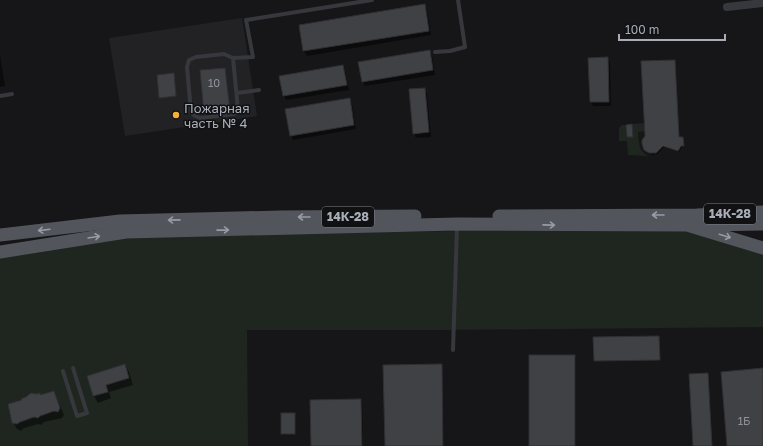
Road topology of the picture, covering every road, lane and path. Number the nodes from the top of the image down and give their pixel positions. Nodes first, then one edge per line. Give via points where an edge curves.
1 (372, 0) edge
2 (458, 0) edge
3 (762, 2) edge
4 (727, 7) dead end
5 (434, 52) dead end
6 (233, 58) junction
7 (259, 90) dead end
8 (237, 93) junction
9 (12, 94) dead end
10 (0, 96) edge
11 (763, 206) edge
12 (763, 212) edge
13 (697, 215) junction
14 (457, 224) junction
15 (763, 224) edge
16 (687, 225) junction
17 (0, 235) edge
18 (763, 248) edge
19 (0, 252) edge
20 (453, 350) dead end
21 (73, 368) dead end
22 (63, 371) dead end

1 - 6 lane via 246,20 252,57
2 - 5 lane via 465,47
3 - 4 street
6 - 8 lane
6 - 8 lane via 224,54 189,60 187,67 191,112 200,118 234,114 238,110
7 - 8 lane
9 - 10 lane
11 - 13 main road
12 - 13 main road, 14К-28
13 -> 17 main road, 14К-28 via 289,217 120,221
14 -> 16 main road, 14К-28
19 -> 14 main road, 14К-28 via 126,232
14 - 20 lane
15 - 16 main road, 14К-28
16 -> 18 main road
21 - 22 lane via 87,413 77,416

